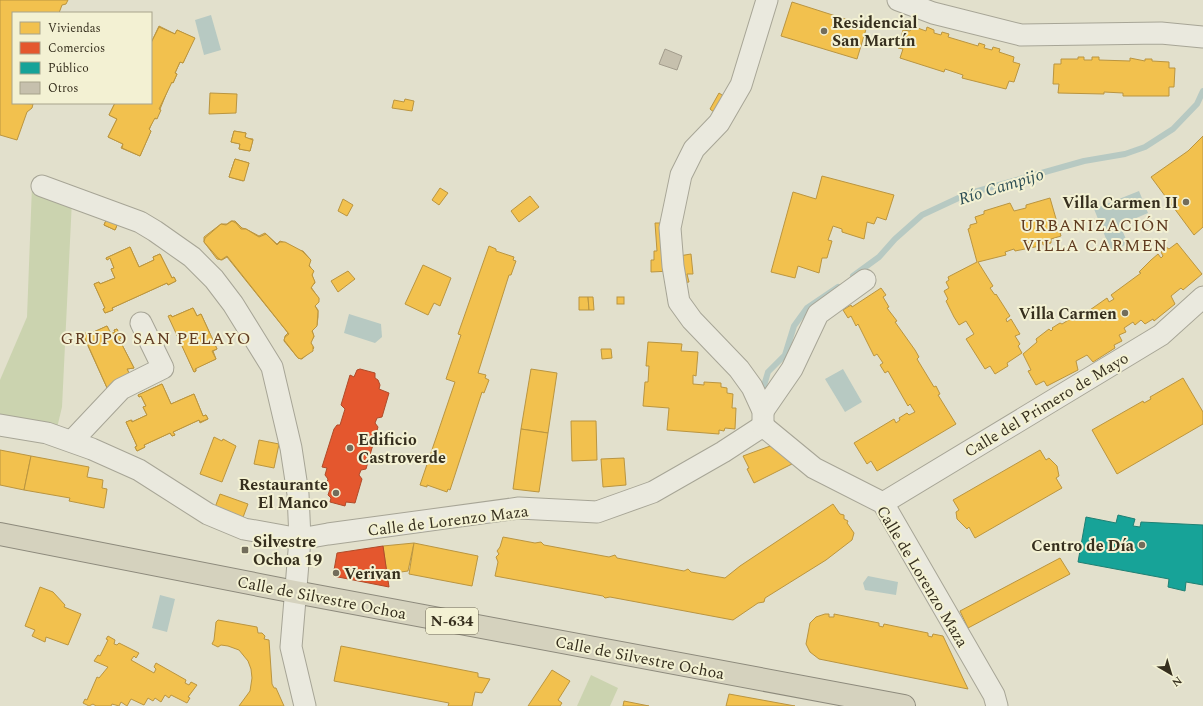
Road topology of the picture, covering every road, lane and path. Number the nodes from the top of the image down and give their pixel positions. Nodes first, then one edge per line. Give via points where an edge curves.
1 (767, 0) edge
2 (898, 0) edge
3 (1203, 37) edge
4 (42, 186) dead end
5 (865, 280) dead end
6 (1203, 297) edge
7 (141, 323) dead end
8 (763, 418) junction
9 (0, 425) edge
10 (72, 441) junction
11 (883, 503) junction
12 (0, 534) edge
13 (300, 539) junction
14 (295, 592) junction
15 (305, 706) edge
16 (904, 706) edge
17 (997, 706) edge

1 - 8 street via 741,84 719,122 694,149 681,175 670,228 679,302 692,320 739,368 752,387
2 - 3 street via 932,13 1021,35 1161,33
4 - 13 street via 140,222 155,230 192,258 214,279 233,304 272,367 292,448
5 - 8 street via 818,314 792,369
6 - 11 street, Calle del Primero de Mayo via 1161,335
7 - 10 street via 163,368 121,389
8 - 11 street, Calle de Lorenzo Maza via 814,468
8 - 13 street, Calle de Lorenzo Maza via 723,452 653,492 597,512 519,508
9 - 10 street, Calle de Lorenzo Maza via 47,432
10 - 13 street, Calle de Lorenzo Maza via 139,470 208,514 244,529
11 - 17 street, Calle de Lorenzo Maza via 994,695
12 - 14 highway, Calle de Silvestre Ochoa / N-634
13 - 14 street
14 - 15 street via 291,648
14 - 16 highway, Calle de Silvestre Ochoa / N-634

